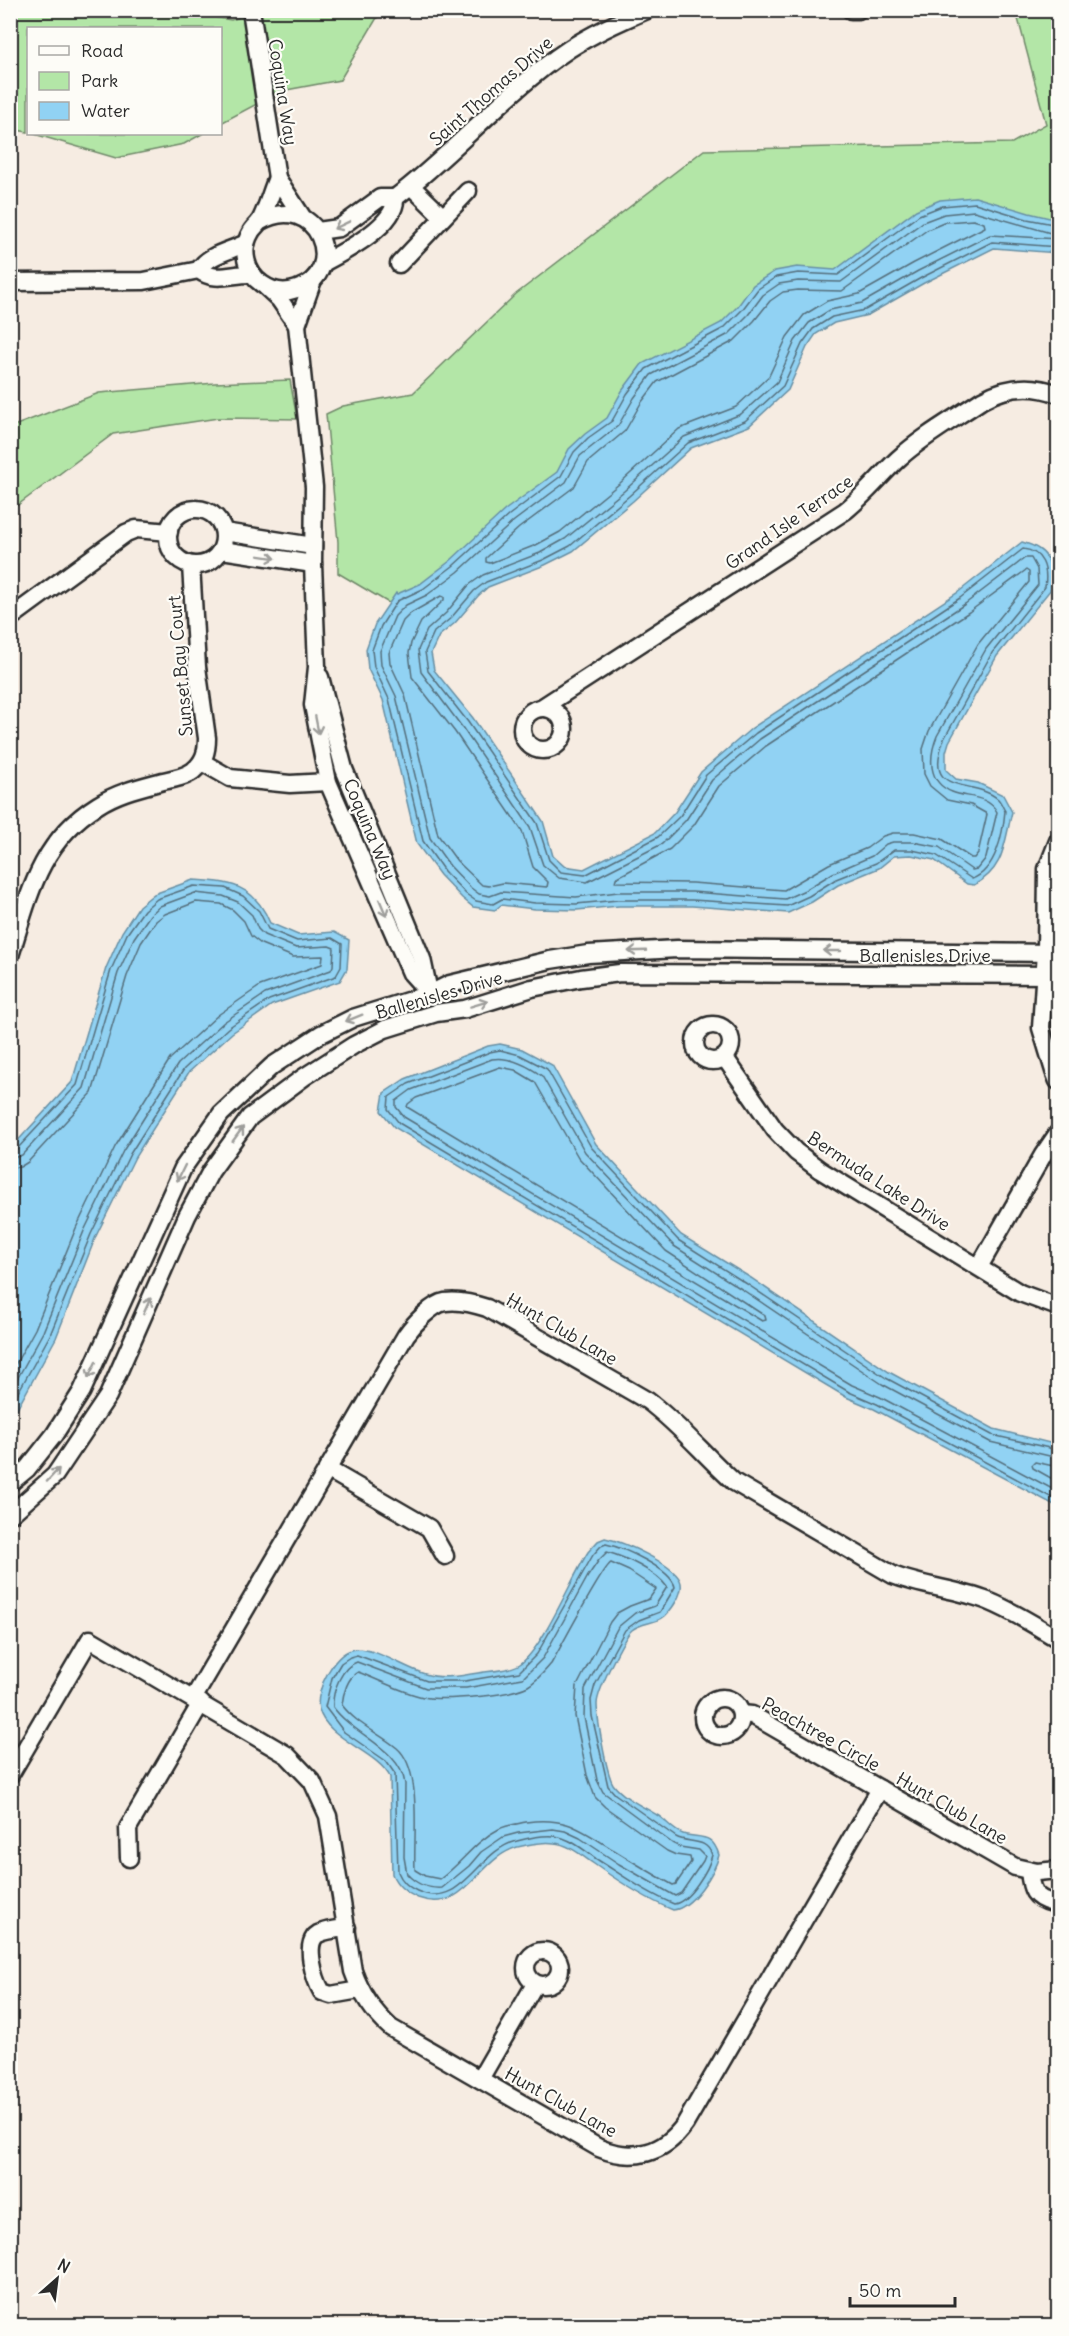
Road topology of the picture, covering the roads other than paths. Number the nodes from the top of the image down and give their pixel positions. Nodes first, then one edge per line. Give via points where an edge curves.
1 (251, 10) edge
2 (851, 10) edge
3 (858, 10) edge
4 (637, 12) edge
5 (276, 178) junction
6 (411, 186) junction
7 (468, 191) dead end
8 (395, 198) junction
9 (369, 208) junction
10 (443, 217) junction
11 (303, 218) junction
12 (260, 222) junction
13 (382, 222) junction
14 (318, 231) junction
15 (246, 243) junction
16 (323, 263) junction
17 (399, 264) dead end
18 (200, 270) junction
19 (252, 274) junction
20 (313, 280) junction
21 (10, 282) edge
22 (266, 287) junction
23 (297, 325) junction
24 (1059, 394) edge
25 (169, 532) junction
26 (224, 532) junction
27 (313, 546) junction
28 (222, 550) junction
29 (313, 564) junction
30 (191, 565) junction
31 (10, 618) edge
32 (317, 668) junction
33 (541, 708) dead end
34 (202, 762) junction
35 (328, 782) junction
36 (1059, 841) edge
37 (1052, 952) edge
38 (10, 956) edge
39 (1051, 975) edge
40 (430, 994) junction
41 (436, 1013) junction
42 (725, 1058) dead end
43 (1059, 1081) edge
44 (1059, 1133) edge
45 (979, 1267) junction
46 (1059, 1307) edge
47 (327, 1469) junction
48 (10, 1483) edge
49 (10, 1515) edge
50 (445, 1556) dead end
51 (1059, 1639) edge
52 (197, 1701) junction
53 (741, 1714) dead end
54 (10, 1775) edge
55 (880, 1790) junction
56 (129, 1858) dead end
57 (1059, 1870) edge
58 (1029, 1871) junction
59 (1059, 1900) edge
60 (347, 1928) junction
61 (535, 1984) dead end
62 (360, 1990) junction
63 (480, 2079) junction

1 - 5 street, Coquina Way
2 - 3 street
4 - 6 street, Saint Thomas Drive via 569,49
5 - 11 street, Coquina Way
5 - 12 street, Coquina Way
6 - 8 street, Saint Thomas Drive
6 - 10 street
7 - 10 street
8 - 9 street, Saint Thomas Drive via 380,198
8 - 13 street, Saint Thomas Drive via 393,211
9 - 13 street
9 -> 14 street, Saint Thomas Drive via 339,228
10 - 17 street
11 - 12 street via 281,213
11 - 14 street
12 - 15 street
13 - 16 street, Saint Thomas Drive via 371,234
14 - 16 street via 323,241
15 - 18 street via 212,256
15 - 19 street via 245,254
16 - 20 street
18 - 19 street via 207,276
18 - 21 street via 144,281
19 - 22 street
20 - 22 street via 291,291
20 - 23 street, Coquina Way
22 - 23 street, Coquina Way via 279,298
23 - 27 street, Coquina Way via 314,487
24 - 33 street, Grand Isle Terrace via 1020,387 982,400 917,443 845,511
25 - 26 street via 181,513 199,509 216,516
25 - 30 street via 175,555
25 - 31 street via 126,533
26 - 27 street
26 - 28 street
27 - 29 street, Coquina Way
28 -> 29 street
28 - 30 street via 209,562
29 - 32 street, Coquina Way
30 - 34 street, Sunset Bay Court via 197,667 207,738
32 -> 35 street, Coquina Way via 313,705
32 - 40 street, Coquina Way via 344,769 422,958
34 - 35 street via 230,778 290,784
34 - 38 street via 183,776 131,790 100,804 64,832 41,864
35 -> 40 street, Coquina Way via 411,973
36 - 37 street via 1047,869
37 - 39 street
37 -> 40 street, Ballenisles Drive via 634,950 550,960 450,984
41 -> 39 street, Ballenisles Drive via 465,1009 532,988 620,973
39 - 43 street via 1041,1028
40 - 41 street, Coquina Way
40 -> 48 street, Ballenisles Drive via 352,1018 321,1034 272,1066 221,1114 183,1168 82,1391 54,1435
49 -> 41 street, Ballenisles Drive via 55,1474 108,1396 187,1216 212,1171 250,1117 354,1045 385,1029
42 - 45 street, Bermuda Lake Drive via 762,1114 796,1152
44 - 45 street
45 - 46 street, Bermuda Lake Drive via 1020,1293
47 - 50 street via 429,1528
47 - 51 street, Hunt Club Lane via 419,1318 444,1302 477,1305 648,1401 673,1420 734,1482 893,1575 988,1601
47 - 52 street, Hunt Club Lane
52 - 54 street, Hunt Club Lane via 90,1639
52 - 56 street via 128,1828
52 - 60 street, Hunt Club Lane via 287,1755 312,1781 328,1816
53 - 55 street, Peachtree Circle via 752,1715
55 - 58 street, Hunt Club Lane via 1015,1867
55 - 63 street, Hunt Club Lane via 685,2124 672,2140 641,2155 609,2152
57 - 58 street, Hunt Club Lane
58 - 59 street via 1031,1890 1038,1897 1053,1903
60 - 62 street, Hunt Club Lane
60 - 62 street via 320,1933 314,1938 313,1967 322,1992 331,1995
61 - 63 street
62 - 63 street, Hunt Club Lane via 391,2028

